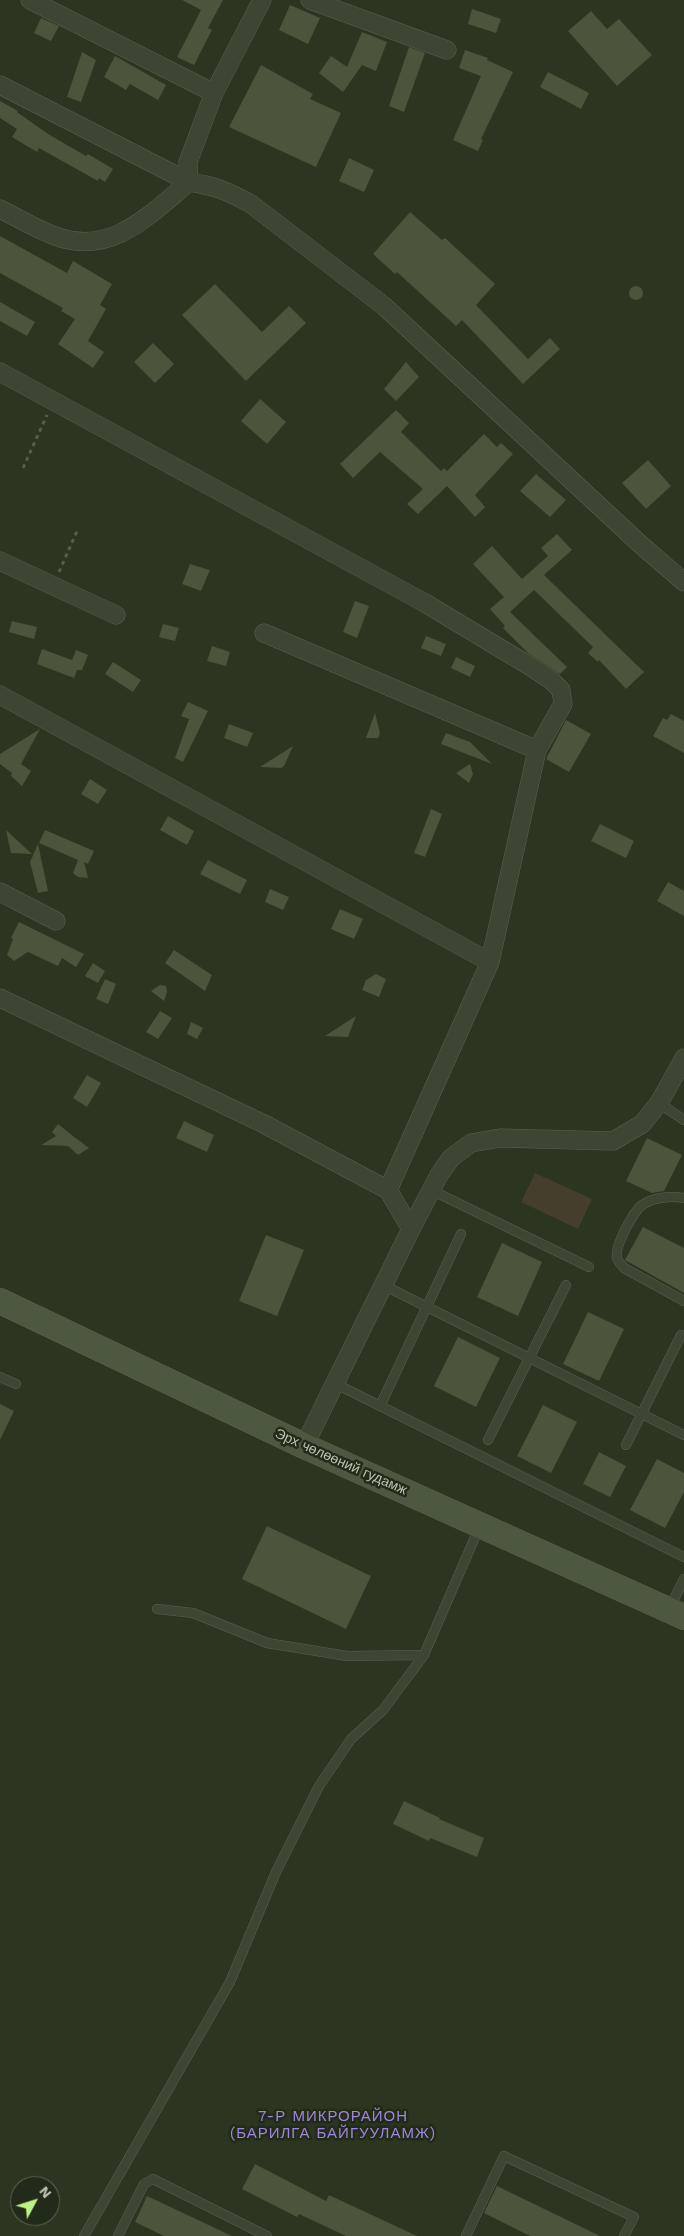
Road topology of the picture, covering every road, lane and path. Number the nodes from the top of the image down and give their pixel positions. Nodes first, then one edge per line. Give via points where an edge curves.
1 (30, 0) edge
2 (262, 0) edge
3 (310, 0) edge
4 (448, 50) dead end
5 (0, 85) edge
6 (214, 93) junction
7 (189, 182) junction
8 (0, 209) edge
9 (0, 372) edge
10 (49, 410) dead end
11 (23, 468) dead end
12 (78, 529) dead end
13 (0, 561) edge
14 (682, 577) edge
15 (53, 585) junction
16 (116, 615) dead end
17 (264, 633) dead end
18 (0, 695) edge
19 (537, 750) junction
20 (0, 892) edge
21 (56, 921) dead end
22 (490, 962) junction
23 (0, 998) edge
24 (683, 1064) edge
25 (660, 1103) junction
26 (684, 1120) edge
27 (388, 1190) junction
28 (431, 1190) junction
29 (684, 1198) edge
30 (411, 1229) junction
31 (461, 1234) dead end
32 (589, 1267) dead end
33 (382, 1285) junction
34 (566, 1285) dead end
35 (0, 1301) edge
36 (684, 1301) edge
37 (427, 1306) junction
38 (681, 1335) dead end
39 (531, 1357) junction
40 (0, 1377) edge
41 (334, 1383) junction
42 (16, 1384) dead end
43 (380, 1406) junction
44 (642, 1413) junction
45 (684, 1435) edge
46 (488, 1440) dead end
47 (626, 1445) dead end
48 (304, 1446) junction
49 (480, 1525) junction
50 (684, 1557) edge
51 (684, 1579) edge
52 (157, 1610) dead end
53 (676, 1613) edge
54 (424, 1655) junction
55 (83, 2235) edge
56 (118, 2236) edge
57 (267, 2236) edge
58 (467, 2236) edge
59 (624, 2236) edge

1 - 6 street
2 - 6 street
3 - 4 street
5 - 7 street
6 - 7 street via 188,162
7 - 8 street via 134,227 110,240 79,242 56,236
7 - 14 street via 215,186 251,204 384,306 640,544
9 - 19 street via 425,603 551,680 561,690 563,704
10 - 11 path
12 - 15 path
13 - 15 street
15 - 16 street
17 - 19 street
18 - 22 street
19 - 22 street
20 - 21 street
22 - 27 street
23 - 27 street via 264,1124
24 - 25 street
25 - 26 lane
25 - 28 street via 642,1124 613,1141 500,1138 470,1142 451,1158
27 - 30 street
28 - 30 street
28 - 32 lane
29 - 36 lane via 671,1196 641,1206 617,1249 617,1259 624,1268
30 - 33 street
31 - 37 lane
33 - 37 lane
33 - 41 street
34 - 39 lane
35 - 48 main road, Эрх чөлөөний гудамж
37 - 39 lane
37 - 43 lane
38 - 44 lane
39 - 44 lane
39 - 46 lane
40 - 42 lane
41 - 43 lane
41 - 48 street
43 - 50 lane
44 - 45 lane
44 - 47 lane
48 - 49 main road, Эрх чөлөөний гудамж
49 - 53 main road, Эрх чөлөөний гудамж
49 - 54 lane
51 - 53 lane
52 - 54 lane via 192,1613 267,1643 347,1656
54 - 55 lane via 383,1710 351,1739 319,1786 276,1872 230,1982
56 - 57 lane via 144,2184 153,2179
58 - 59 lane via 504,2156 634,2217

